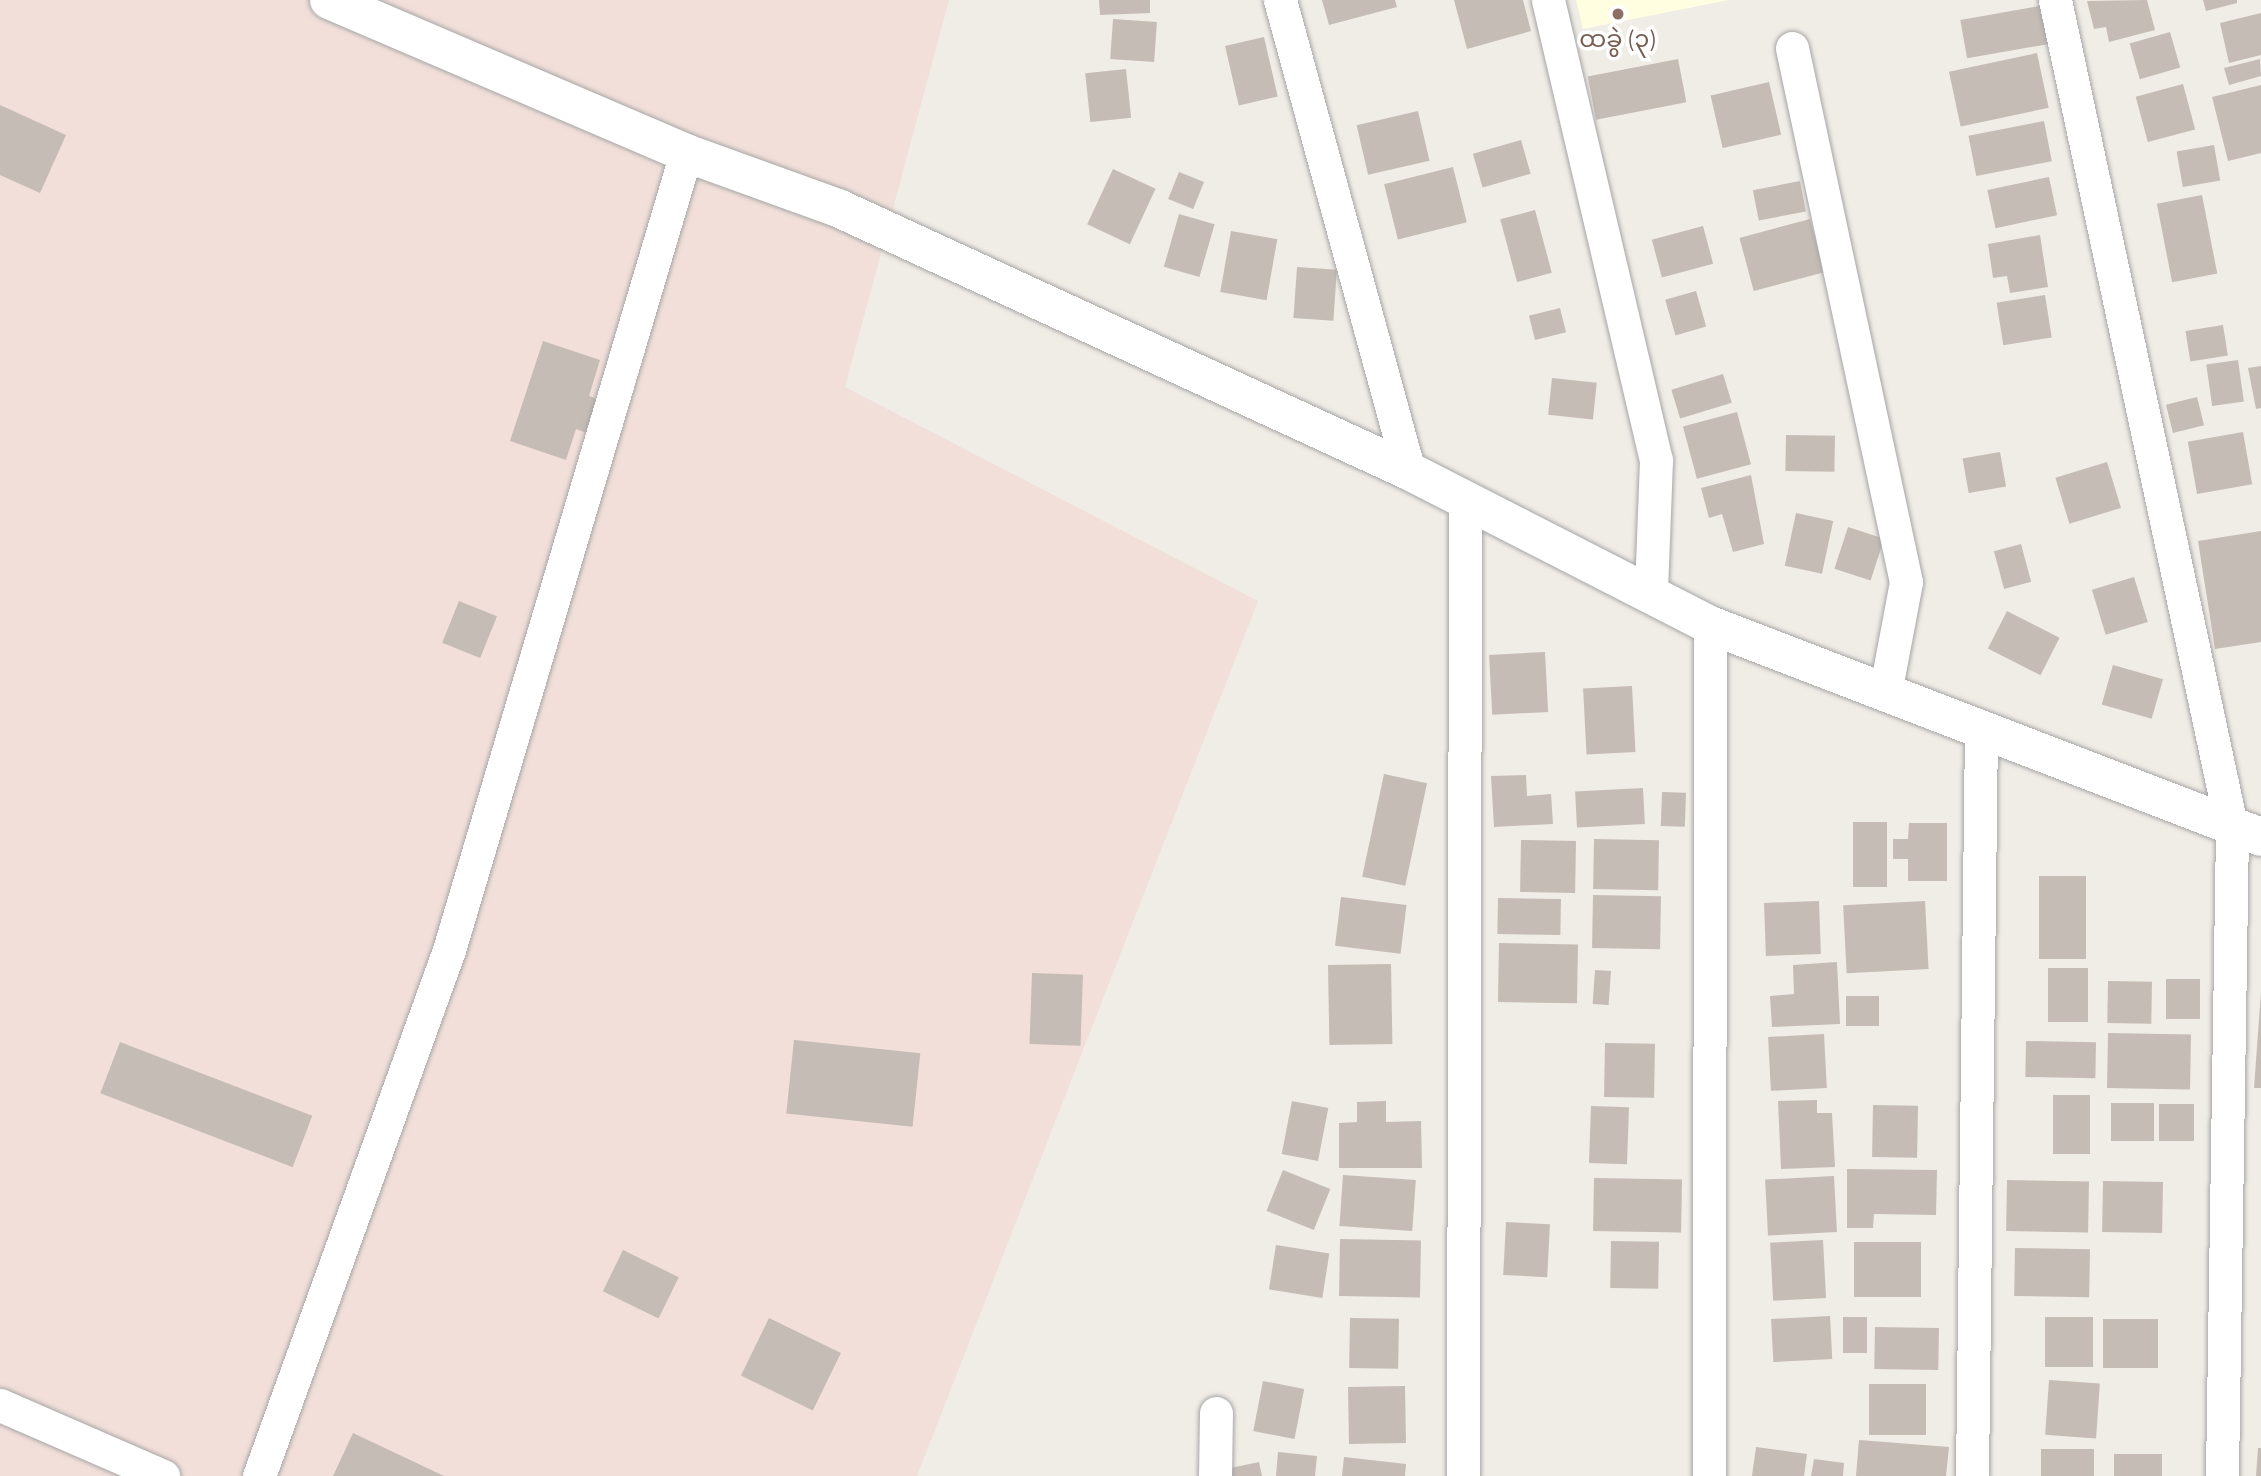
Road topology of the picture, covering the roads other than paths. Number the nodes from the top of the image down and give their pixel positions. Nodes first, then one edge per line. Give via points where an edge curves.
1 (329, 0) edge
2 (1280, 0) edge
3 (1548, 0) edge
4 (2054, 0) edge
5 (1792, 48) dead end
6 (687, 153) junction
7 (1409, 471) junction
8 (1465, 498) junction
9 (1651, 593) junction
10 (1710, 625) junction
11 (1885, 693) junction
12 (1982, 730) junction
13 (2246, 834) edge
14 (0, 1405) edge
15 (1216, 1413) dead end
16 (163, 1476) edge
17 (260, 1476) edge
18 (1215, 1476) edge
19 (1463, 1476) edge
20 (1709, 1476) edge
21 (1972, 1476) edge
22 (2222, 1476) edge

1 - 6 street
2 - 7 street
3 - 9 street via 1656,460
4 - 13 street
5 - 11 street via 1906,582
6 - 7 street via 838,208
6 - 17 street via 449,950
7 - 8 street
8 - 9 street
8 - 19 street
9 - 10 street
10 - 11 street
10 - 20 street
11 - 12 street
12 - 13 street
12 - 21 street
13 - 22 street
14 - 16 street
15 - 18 street

